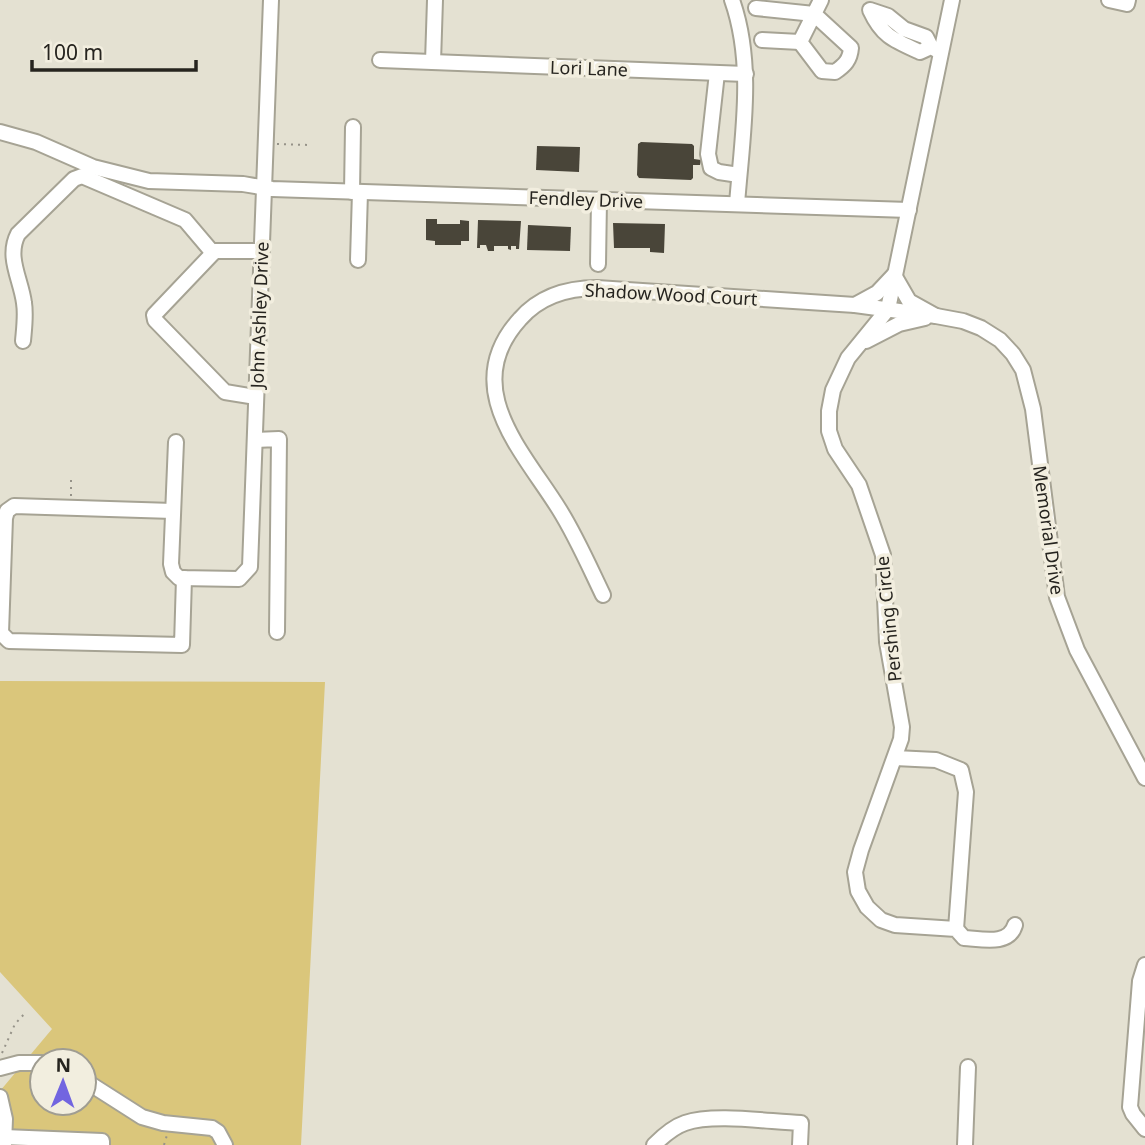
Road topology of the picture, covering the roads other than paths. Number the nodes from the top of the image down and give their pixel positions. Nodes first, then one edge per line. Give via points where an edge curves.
1 (271, 0) edge
2 (435, 0) edge
3 (732, 0) edge
4 (821, 0) edge
5 (952, 0) edge
6 (1110, 0) edge
7 (1128, 0) edge
8 (865, 5) edge
9 (755, 8) dead end
10 (814, 14) junction
11 (762, 40) dead end
12 (800, 43) junction
13 (936, 49) junction
14 (380, 60) dead end
15 (433, 62) junction
16 (717, 73) junction
17 (746, 74) junction
18 (353, 127) dead end
19 (0, 132) edge
20 (739, 175) junction
21 (264, 188) junction
22 (356, 192) junction
23 (599, 200) junction
24 (737, 204) junction
25 (909, 210) junction
26 (261, 251) junction
27 (213, 253) junction
28 (358, 260) dead end
29 (598, 264) dead end
30 (894, 275) junction
31 (855, 305) junction
32 (888, 309) junction
33 (936, 316) junction
34 (23, 341) dead end
35 (854, 351) junction
36 (256, 397) junction
37 (255, 440) junction
38 (176, 442) dead end
39 (173, 511) junction
40 (252, 528) junction
41 (278, 528) junction
42 (188, 579) junction
43 (603, 594) dead end
44 (277, 632) dead end
45 (895, 758) junction
46 (1145, 778) edge
47 (1015, 925) dead end
48 (956, 929) junction
49 (1145, 964) edge
50 (1140, 1039) edge
51 (28, 1063) edge
52 (1, 1068) edge
53 (968, 1068) dead end
54 (98, 1089) edge
55 (0, 1097) edge
56 (1144, 1128) edge
57 (4, 1141) edge
58 (102, 1145) edge
59 (225, 1145) edge
60 (654, 1145) edge
61 (800, 1145) edge
62 (965, 1145) edge

1 - 21 street, John Ashley Drive
2 - 15 street
3 - 17 street
4 - 10 street
5 - 13 street
6 - 7 street via 1127,4
8 - 13 street via 926,37
9 - 10 street
10 - 12 street
10 - 12 street via 851,48 850,57 835,72 822,71
11 - 12 street
13 - 25 street
14 - 15 street, Lori Lane
15 - 16 street, Lori Lane
16 - 17 street, Lori Lane
16 - 20 street via 710,169
17 - 20 street
18 - 22 street
19 - 21 street, Fendley Drive via 93,167 149,181
20 - 24 street
21 - 22 street, Fendley Drive
21 - 26 street, John Ashley Drive
22 - 23 street, Fendley Drive
22 - 28 street
23 - 24 street, Fendley Drive
23 - 29 street
24 - 25 street, Fendley Drive
25 - 30 street
26 - 27 street
26 - 36 street, John Ashley Drive
27 - 34 street via 185,220 82,176 74,179 13,243 24,304
27 - 36 street via 156,311 155,320 225,392
30 - 31 street via 877,293
30 - 32 street, Pershing Circle
30 - 33 street, Memorial Drive via 909,301
31 - 32 street, Shadow Wood Court
31 - 43 street, Shadow Wood Court via 584,288 537,303 514,325 502,346 495,377 499,410 515,444 570,526
32 - 33 street
32 - 35 street, Pershing Circle
33 - 35 street, Memorial Drive via 899,324
33 - 46 street, Memorial Drive via 981,328 1013,354 1023,370 1033,409 1057,597 1077,650
35 - 45 street, Pershing Circle via 833,390 829,431 859,485 883,555 887,642 902,727
36 - 37 street, John Ashley Drive
37 - 40 street, John Ashley Drive
37 - 41 street via 279,439
38 - 39 street
39 - 42 street via 171,564 179,578
39 - 42 street via 14,506 7,511 1,633 9,641 182,645
40 - 41 street
40 - 42 street, John Ashley Drive via 250,567 243,577
41 - 44 street
45 - 48 street via 936,760 961,770 966,792
45 - 48 street, Pershing Circle via 861,850 855,872 858,891 881,920
47 - 48 street, Pershing Circle via 1004,939 964,938
49 - 50 street via 1140,981
50 - 56 street via 1130,1107
51 - 52 street
53 - 62 street
54 - 59 street via 142,1117 212,1128
55 - 57 street
57 - 58 street via 102,1141
60 - 61 street via 683,1123 701,1119 801,1123

